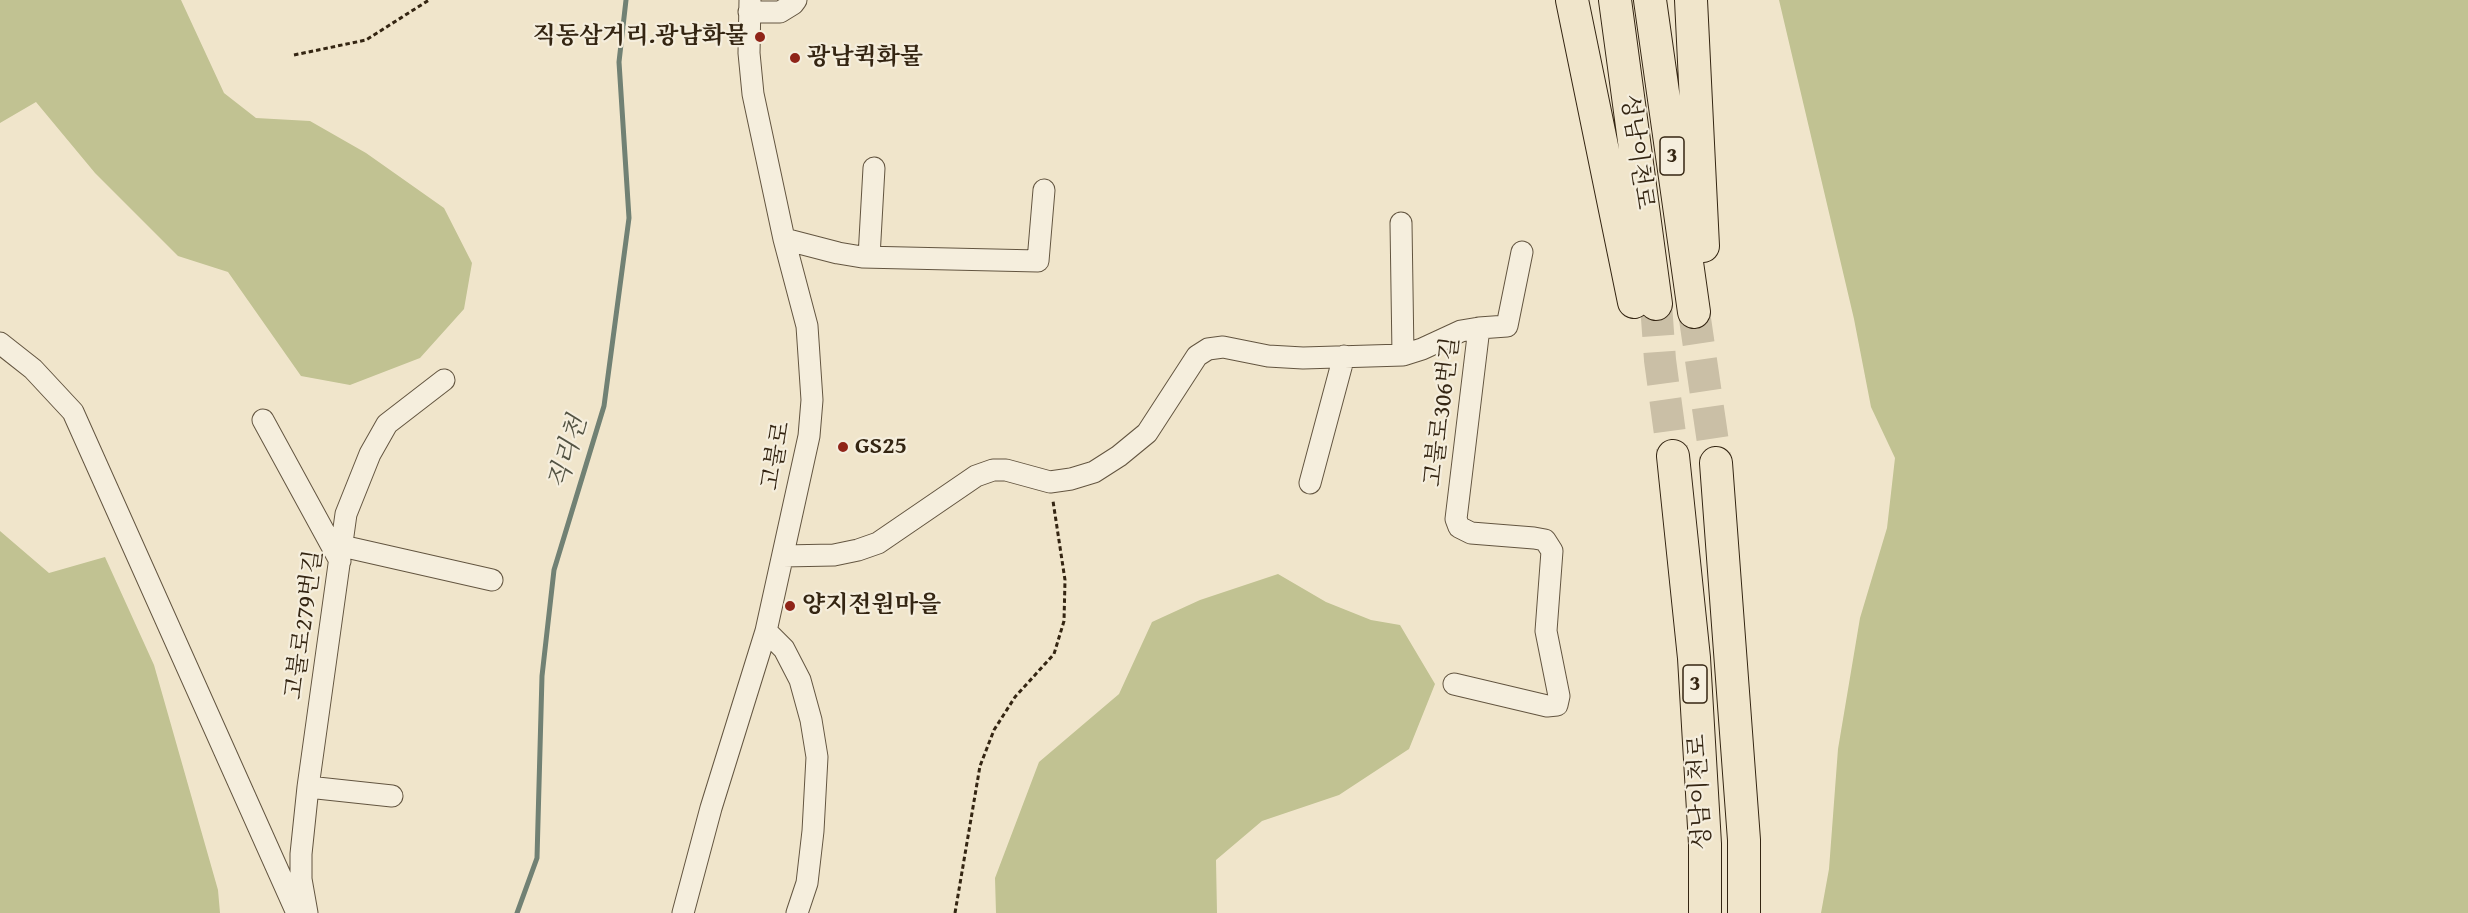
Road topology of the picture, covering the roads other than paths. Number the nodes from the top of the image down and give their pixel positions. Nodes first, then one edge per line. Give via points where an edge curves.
1 (796, 0) edge
2 (1572, 0) edge
3 (1615, 0) edge
4 (1650, 0) edge
5 (1690, 0) edge
6 (750, 6) edge
7 (874, 168) dead end
8 (1044, 190) dead end
9 (1401, 224) dead end
10 (784, 239) junction
11 (1522, 252) dead end
12 (869, 257) junction
13 (1479, 328) junction
14 (0, 343) edge
15 (1403, 355) junction
16 (1344, 356) junction
17 (444, 380) dead end
18 (263, 420) dead end
19 (1673, 456) tunnel mouth
20 (1716, 462) tunnel mouth
21 (1310, 483) dead end
22 (341, 553) junction
23 (783, 556) junction
24 (492, 580) dead end
25 (766, 631) junction
26 (1454, 684) dead end
27 (308, 787) junction
28 (392, 796) dead end
29 (297, 913) edge
30 (307, 913) edge
31 (683, 913) edge
32 (797, 913) edge
33 (1705, 913) edge
34 (1744, 913) edge

1 - 6 street via 780,12
2 - 3 highway, 성남이천로 / 3 via 1645,303
4 - 5 highway, 성남이천로 / 3 via 1700,313
6 - 10 street, 고불로 via 753,94
7 - 12 street
8 - 12 street via 1038,261
9 - 15 street
10 - 12 street via 838,254
10 - 23 street, 고불로 via 807,326 812,400 809,436
11 - 13 street via 1507,326
13 - 15 street, 고불로306번길 via 1461,331
13 - 26 street, 고불로306번길 via 1456,519 1459,527 1471,533 1545,540 1552,551 1546,631 1559,696 1557,705 1547,706
14 - 29 street via 33,369 73,412
15 - 16 street, 고불로306번길
16 - 21 street
16 - 23 street, 고불로306번길 via 1303,358 1223,347 1208,349 1197,356 1147,433 1094,472 1050,482 993,470 976,476 878,543 834,555
17 - 22 street, 고불로279번길 via 387,424 370,454 346,514
18 - 22 street
19 - 33 highway, 성남이천로 / 3 via 1694,658
20 - 34 highway, 성남이천로 / 3 via 1744,840
22 - 24 street
22 - 27 street, 고불로279번길
23 - 25 street, 고불로
25 - 31 street, 고불로
25 - 32 street via 784,649 800,680 817,757 808,873
27 - 28 street
27 - 30 street, 고불로279번길 via 301,879

